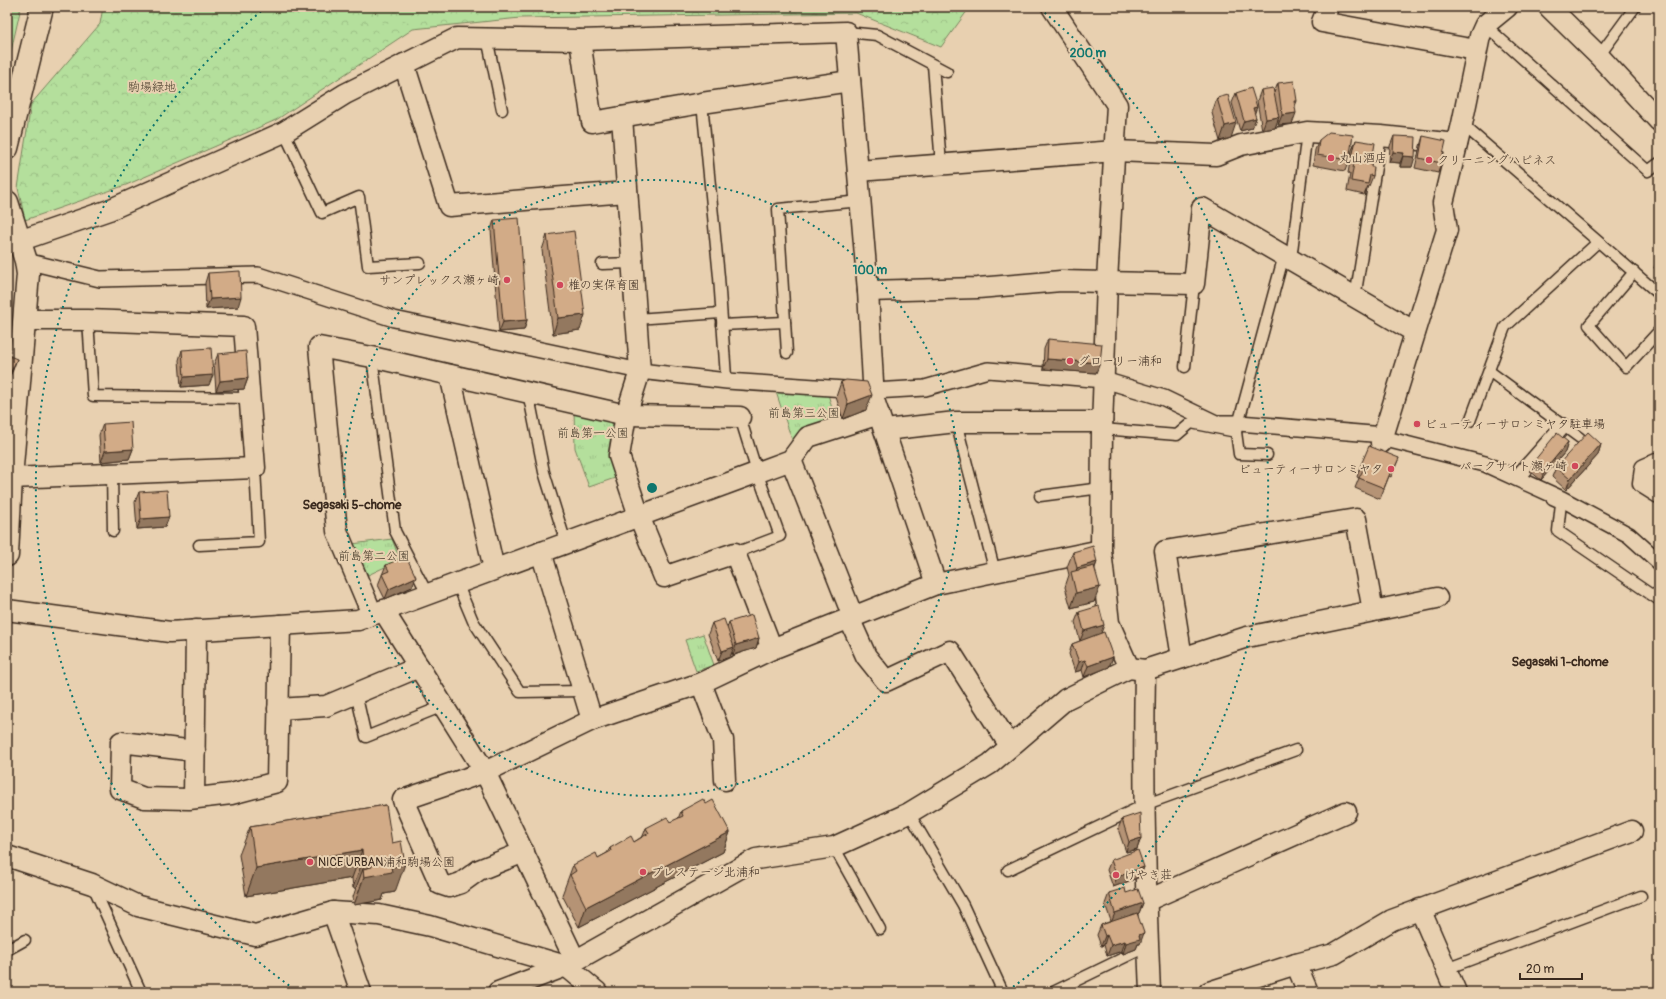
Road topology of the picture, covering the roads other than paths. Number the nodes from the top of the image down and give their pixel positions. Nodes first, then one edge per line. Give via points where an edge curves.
1 (42, 7) edge
2 (1052, 7) edge
3 (1328, 7) edge
4 (1507, 7) edge
5 (1549, 7) edge
6 (1635, 7) edge
7 (1485, 25) junction
8 (846, 32) junction
9 (487, 38) junction
10 (580, 40) junction
11 (1476, 50) junction
12 (1599, 56) junction
13 (404, 64) junction
14 (933, 65) junction
15 (947, 72) dead end
16 (850, 81) junction
17 (702, 103) junction
18 (502, 110) dead end
19 (622, 117) junction
20 (1659, 121) edge
21 (1462, 124) junction
22 (284, 132) junction
23 (1307, 132) junction
24 (1381, 136) junction
25 (1457, 144) junction
26 (7, 148) edge
27 (1114, 151) junction
28 (1659, 163) edge
29 (941, 164) junction
30 (858, 171) junction
31 (627, 192) junction
32 (861, 200) junction
33 (7, 202) edge
34 (1598, 242) junction
35 (23, 251) junction
36 (1288, 257) junction
37 (632, 262) junction
38 (420, 263) dead end
39 (602, 264) dead end
40 (1634, 272) junction
41 (1107, 281) junction
42 (1194, 284) junction
43 (868, 291) junction
44 (1659, 294) edge
45 (1355, 298) junction
46 (721, 313) junction
47 (636, 319) junction
48 (25, 320) junction
49 (88, 320) junction
50 (785, 322) junction
51 (722, 325) junction
52 (1659, 331) edge
53 (1415, 332) junction
54 (787, 353) dead end
55 (372, 357) junction
56 (1185, 367) dead end
57 (640, 370) junction
58 (1489, 371) junction
59 (450, 375) junction
60 (1104, 380) junction
61 (727, 381) junction
62 (874, 391) junction
63 (528, 392) junction
64 (250, 398) junction
65 (626, 415) junction
66 (740, 417) joint
67 (1470, 421) dead end
68 (882, 422) junction
69 (956, 422) junction
70 (1102, 425) junction
71 (1563, 426) junction
72 (1237, 427) junction
73 (1580, 438) edge
74 (1382, 439) junction
75 (1267, 455) dead end
76 (791, 460) junction
77 (1659, 463) edge
78 (255, 468) junction
79 (757, 472) junction
80 (112, 474) junction
81 (11, 478) junction
82 (1517, 478) junction
83 (1101, 488) junction
84 (1659, 493) edge
85 (1040, 496) dead end
86 (639, 516) junction
87 (8, 532) edge
88 (113, 532) dead end
89 (566, 543) junction
90 (199, 545) dead end
91 (1101, 550) junction
92 (541, 552) junction
93 (735, 553) junction
94 (7, 555) edge
95 (1659, 562) edge
96 (494, 569) junction
97 (996, 572) junction
98 (457, 583) junction
99 (936, 584) junction
100 (427, 593) junction
101 (1437, 598) dead end
102 (1659, 600) edge
103 (7, 610) edge
104 (1373, 611) junction
105 (378, 612) junction
106 (851, 618) junction
107 (280, 624) junction
108 (196, 630) junction
109 (772, 649) junction
110 (1182, 658) junction
111 (419, 667) junction
112 (1137, 669) junction
113 (702, 683) junction
114 (583, 691) junction
115 (356, 693) junction
116 (444, 706) junction
117 (278, 709) junction
118 (592, 720) junction
119 (1010, 746) junction
120 (1296, 750) dead end
121 (195, 751) junction
122 (485, 772) junction
123 (725, 780) dead end
124 (194, 798) junction
125 (1144, 805) junction
126 (1346, 812) dead end
127 (909, 813) junction
128 (1632, 831) dead end
129 (834, 846) junction
130 (524, 852) junction
131 (7, 856) edge
132 (1008, 870) dead end
133 (92, 884) junction
134 (1641, 896) dead end
135 (1146, 901) junction
136 (1420, 909) junction
137 (333, 912) junction
138 (880, 929) dead end
139 (25, 940) dead end
140 (1148, 946) junction
141 (7, 950) edge
142 (571, 963) junction
143 (1296, 964) junction
144 (1446, 969) junction
145 (141, 992) edge
146 (361, 992) edge
147 (499, 992) edge
148 (597, 992) edge
149 (1003, 992) edge
150 (1052, 992) edge
151 (1150, 992) edge
152 (1209, 992) edge
153 (1308, 992) edge
154 (1456, 992) edge

1 - 26 street
2 - 27 street via 1117,105
3 - 11 street via 1322,22
4 - 7 street
5 - 12 street
6 - 12 lane
7 - 11 street
7 - 28 lane via 1648,171
8 - 10 street
8 - 14 lane via 877,35
8 - 16 street
9 - 10 street
9 - 13 street via 457,38
9 - 18 lane
10 - 19 street via 592,122
11 - 21 street
12 - 20 street
13 - 22 street via 345,94
13 - 31 street via 449,206
14 - 15 lane
14 - 29 lane
16 - 17 street
16 - 30 street
17 - 19 street
17 - 46 lane
19 - 31 street
21 - 25 street
21 - 34 lane
22 - 35 street
22 - 38 lane via 322,213 359,197 368,266
23 - 24 street
23 - 27 street via 1241,145 1216,155
23 - 36 lane
24 - 25 street
24 - 45 lane
25 - 53 street via 1443,203 1447,230
27 - 29 street
27 - 41 street
29 - 30 street
30 - 32 street
31 - 37 street
32 - 43 street
32 - 50 lane via 778,209
33 - 35 street
34 - 40 lane
34 - 58 lane via 1505,327
35 - 48 street via 28,279
35 - 57 street via 100,279 258,275 394,318
36 - 42 street via 1202,208
36 - 45 street
36 - 72 lane
37 - 39 lane
37 - 47 street
40 - 44 lane
40 - 52 lane via 1589,325 1626,367
41 - 42 street
41 - 43 street
41 - 60 street
42 - 56 lane
43 - 62 street
45 - 53 street
46 - 47 lane
46 - 51 lane
47 - 57 street
48 - 49 street
48 - 81 street
49 - 64 street via 244,326
49 - 64 lane via 93,396
50 - 51 lane
50 - 54 lane
51 - 61 lane
53 - 74 street
55 - 59 street
55 - 100 lane via 396,531
55 - 105 street via 319,347 337,530
57 - 61 street
57 - 65 street
58 - 67 lane
58 - 71 lane
59 - 63 street
59 - 96 street
60 - 62 street via 988,370 926,388
60 - 70 street
60 - 72 street via 1164,398 1216,423
61 - 62 street
62 - 68 street via 874,400
63 - 65 street
63 - 89 lane via 544,472
64 - 78 street
65 - 66 street
65 - 86 street via 619,456
66 - 79 lane
68 - 69 street
68 - 76 street via 808,437
68 - 99 street
69 - 70 street
69 - 97 lane
70 - 72 lane via 1177,434 1191,423
70 - 83 street
71 - 73 lane
71 - 82 street
72 - 74 street
72 - 75 lane via 1239,454
74 - 82 street via 1486,464
74 - 102 lane via 1467,466 1484,467 1561,503 1558,531
76 - 79 street
76 - 106 street
77 - 84 street via 1645,469 1643,483
78 - 80 street
78 - 90 lane via 259,542
79 - 86 street
79 - 93 lane via 780,536
80 - 81 street
80 - 88 lane
81 - 87 street
82 - 95 street via 1562,498 1630,535
83 - 85 lane
83 - 91 street
86 - 89 street
86 - 93 street via 664,577
87 - 94 street
89 - 92 street
91 - 97 street
91 - 112 street via 1110,623
92 - 96 street
92 - 114 street
93 - 109 street
96 - 98 street
97 - 99 street
98 - 100 street
98 - 114 lane via 473,621 520,692
99 - 106 street
100 - 105 street
101 - 104 street
103 - 108 street via 170,632
104 - 110 street via 1247,637
104 - 110 street via 1356,519 1165,551
105 - 107 street via 358,620
105 - 111 street
106 - 109 street
106 - 119 street via 866,656 886,681 950,651
107 - 108 street
107 - 117 street
108 - 121 street
109 - 113 street
110 - 112 street
111 - 115 street
111 - 116 street
112 - 119 street via 1066,699
112 - 125 street
113 - 118 street
113 - 123 street via 723,740
114 - 118 street
115 - 116 lane via 366,738
115 - 117 street via 326,706
116 - 122 street
117 - 124 street via 277,782 231,794
118 - 122 street
119 - 127 street via 990,764
120 - 125 lane
121 - 124 street
121 - 124 street via 121,742 120,789 144,798
122 - 130 street
122 - 130 street via 403,800 440,884 449,887 461,883 479,870
125 - 132 lane
125 - 135 street
126 - 135 street
127 - 129 street
127 - 149 lane via 963,905
128 - 136 street
129 - 138 lane
129 - 142 street via 756,859
130 - 142 street
131 - 133 street
133 - 137 street via 138,906 255,935
133 - 145 lane
134 - 144 lane
135 - 140 street
136 - 143 street via 1392,920 1334,954
136 - 144 street
137 - 142 street via 379,915
137 - 146 street
139 - 141 lane
140 - 150 lane
140 - 151 street
142 - 147 street
142 - 148 street
143 - 152 street
143 - 153 street
144 - 154 street

